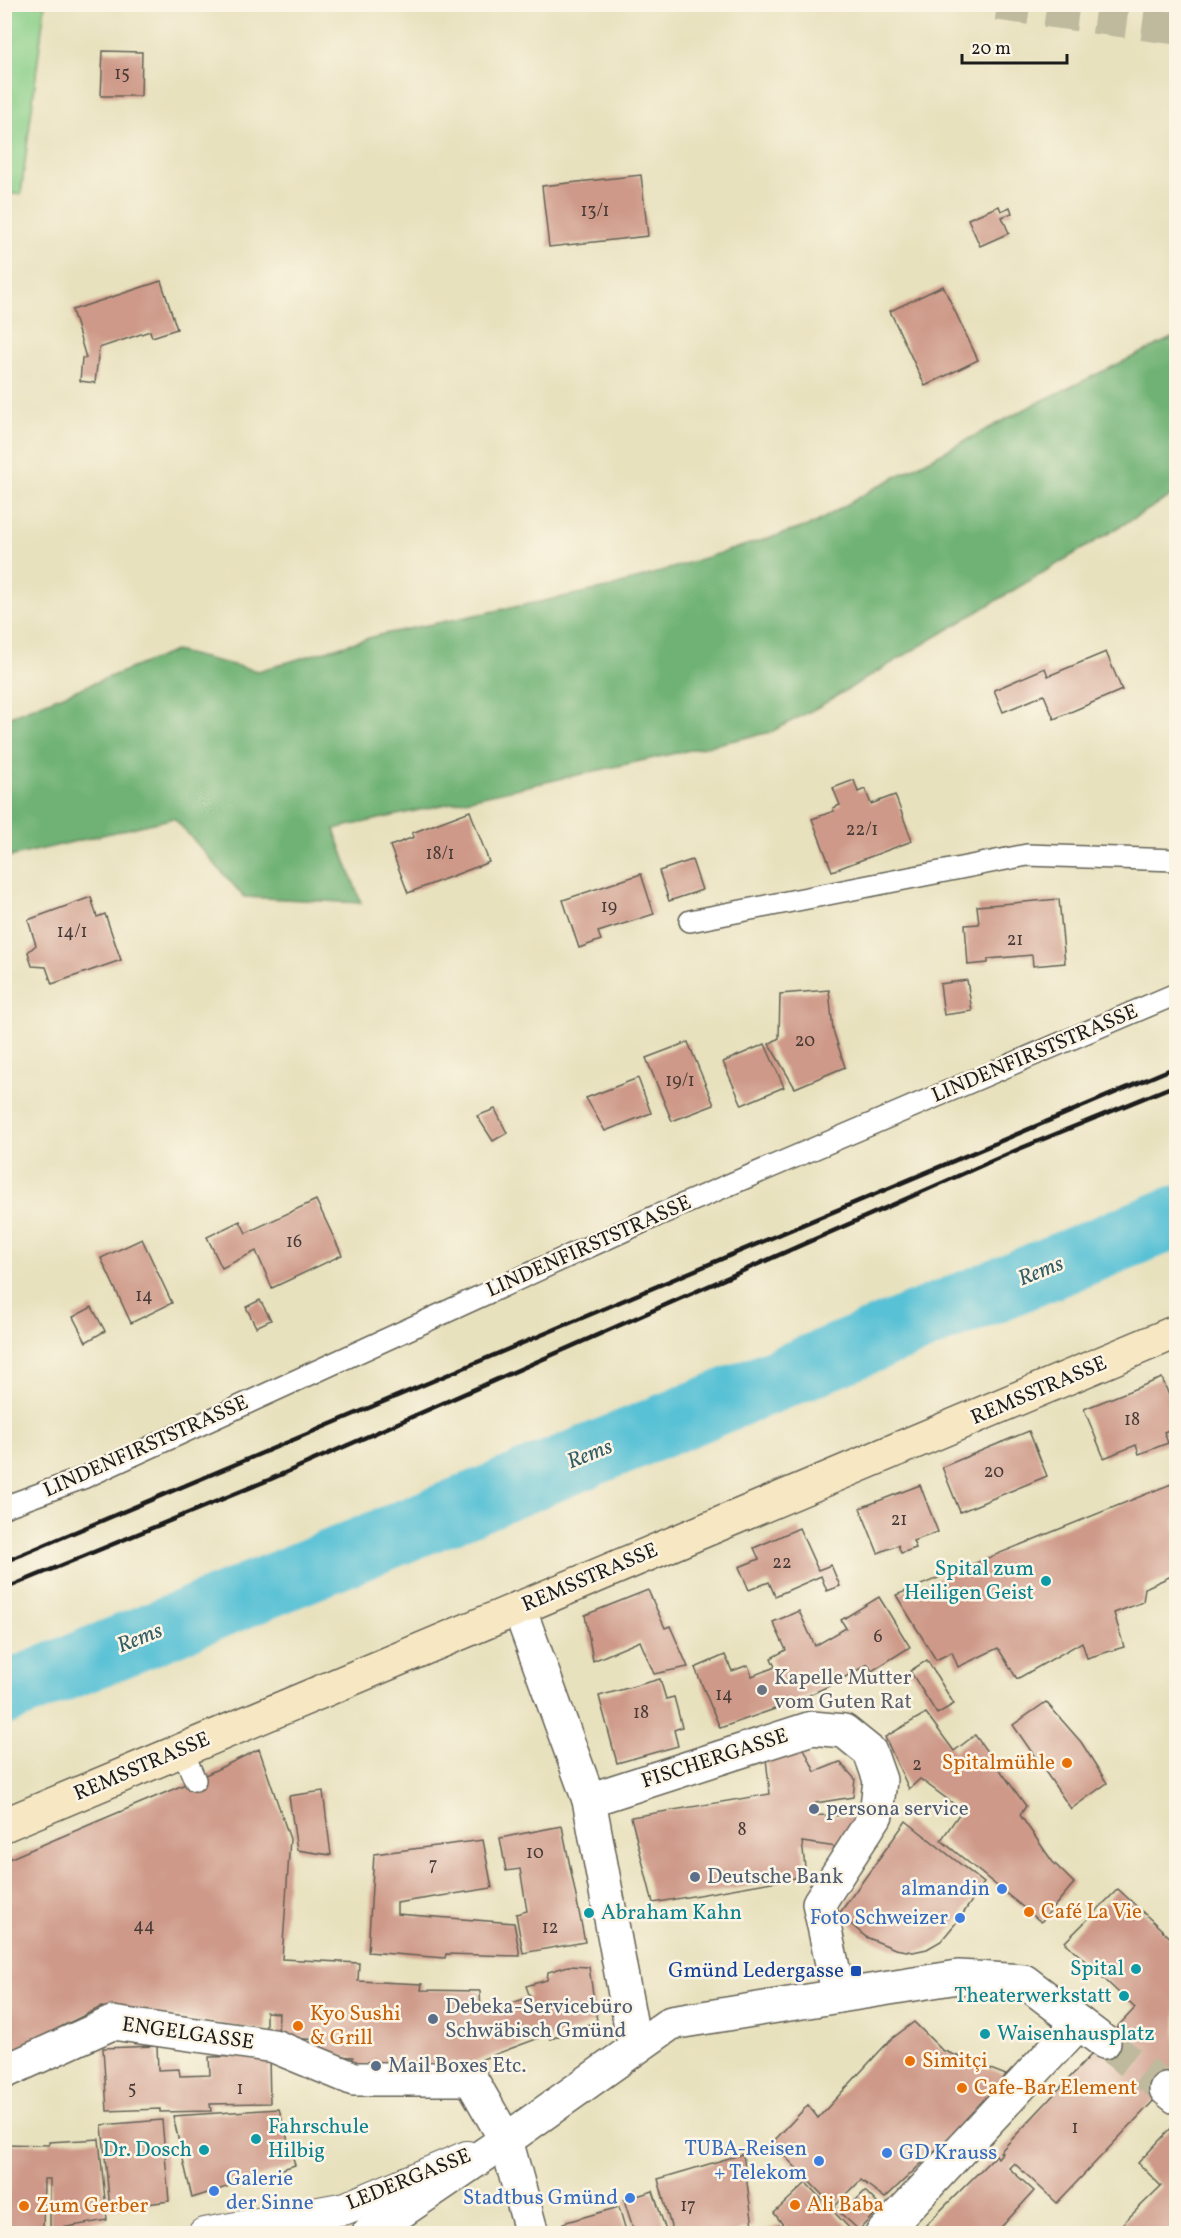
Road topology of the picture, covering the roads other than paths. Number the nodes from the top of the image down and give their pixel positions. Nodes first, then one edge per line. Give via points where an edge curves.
1 (1176, 860) edge
2 (690, 921) dead end
3 (1176, 994) edge
4 (1175, 1338) edge
5 (4, 1507) edge
6 (519, 1608) junction
7 (182, 1750) junction
8 (195, 1780) dead end
9 (589, 1800) junction
10 (4, 1825) edge
11 (839, 1996) junction
12 (635, 2048) junction
13 (4, 2072) edge
14 (506, 2140) junction
15 (204, 2234) edge
16 (368, 2234) edge
17 (532, 2234) edge
18 (882, 2234) edge

1 - 2 lane via 1027,855
3 - 5 lane, LINDENFIRSTSTRASSE via 656,1216 83,1478
4 - 6 main road, REMSSTRASSE
6 - 7 main road, REMSSTRASSE
6 - 9 street
7 - 8 lane
7 - 10 main road, REMSSTRASSE
9 - 11 street, FISCHERGASSE via 812,1728 844,1731 870,1752 879,1780 876,1815 819,1903
9 - 12 street
11 - 12 street, LEDERGASSE via 671,2023
11 - 18 street, LEDERGASSE via 958,1977 1024,1982 1092,2032
12 - 14 street, LEDERGASSE
13 - 14 street, ENGELGASSE via 112,2023 274,2046 354,2079 471,2079
14 - 15 street, LEDERGASSE via 346,2208
14 - 16 street, LEDERGASSE
14 - 17 street

